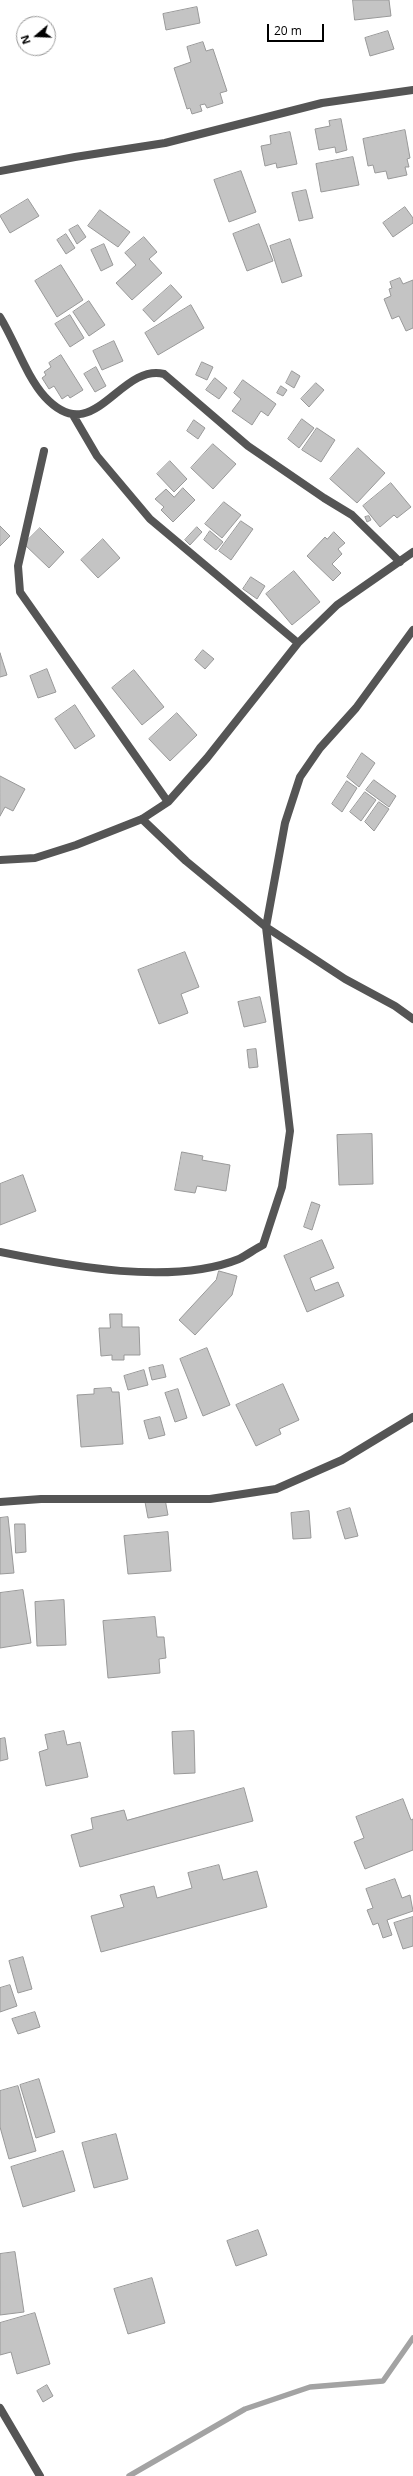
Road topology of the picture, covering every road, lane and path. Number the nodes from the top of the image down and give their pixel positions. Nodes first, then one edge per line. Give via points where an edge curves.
1 (413, 90) edge
2 (0, 171) edge
3 (0, 317) edge
4 (73, 415) junction
5 (44, 451) dead end
6 (413, 552) edge
7 (400, 562) junction
8 (413, 630) edge
9 (298, 643) junction
10 (168, 802) junction
11 (142, 819) junction
12 (0, 860) edge
13 (266, 927) junction
14 (413, 1019) edge
15 (0, 1252) edge
16 (413, 1417) edge
17 (0, 1502) edge
18 (0, 2408) edge
19 (40, 2476) edge

1 - 2 street via 322,103 165,143
3 - 4 street via 44,396
4 - 7 street via 88,412 106,403 130,381 146,373 164,374 248,446 352,515
4 - 9 street via 97,456 150,519
5 - 10 street via 18,566 20,592
6 - 7 street
7 - 9 street via 373,578 337,605
8 - 13 street via 356,708 320,748 300,777 285,823
9 - 10 street via 207,758
10 - 11 street
11 - 12 street via 35,858
11 - 13 street via 186,861
13 - 14 street via 345,979 395,1006
13 - 15 street via 290,1131 282,1187 263,1245 240,1258 212,1267 158,1272 78,1268
16 - 17 street via 342,1460 276,1489 210,1499 41,1499
18 - 19 street

